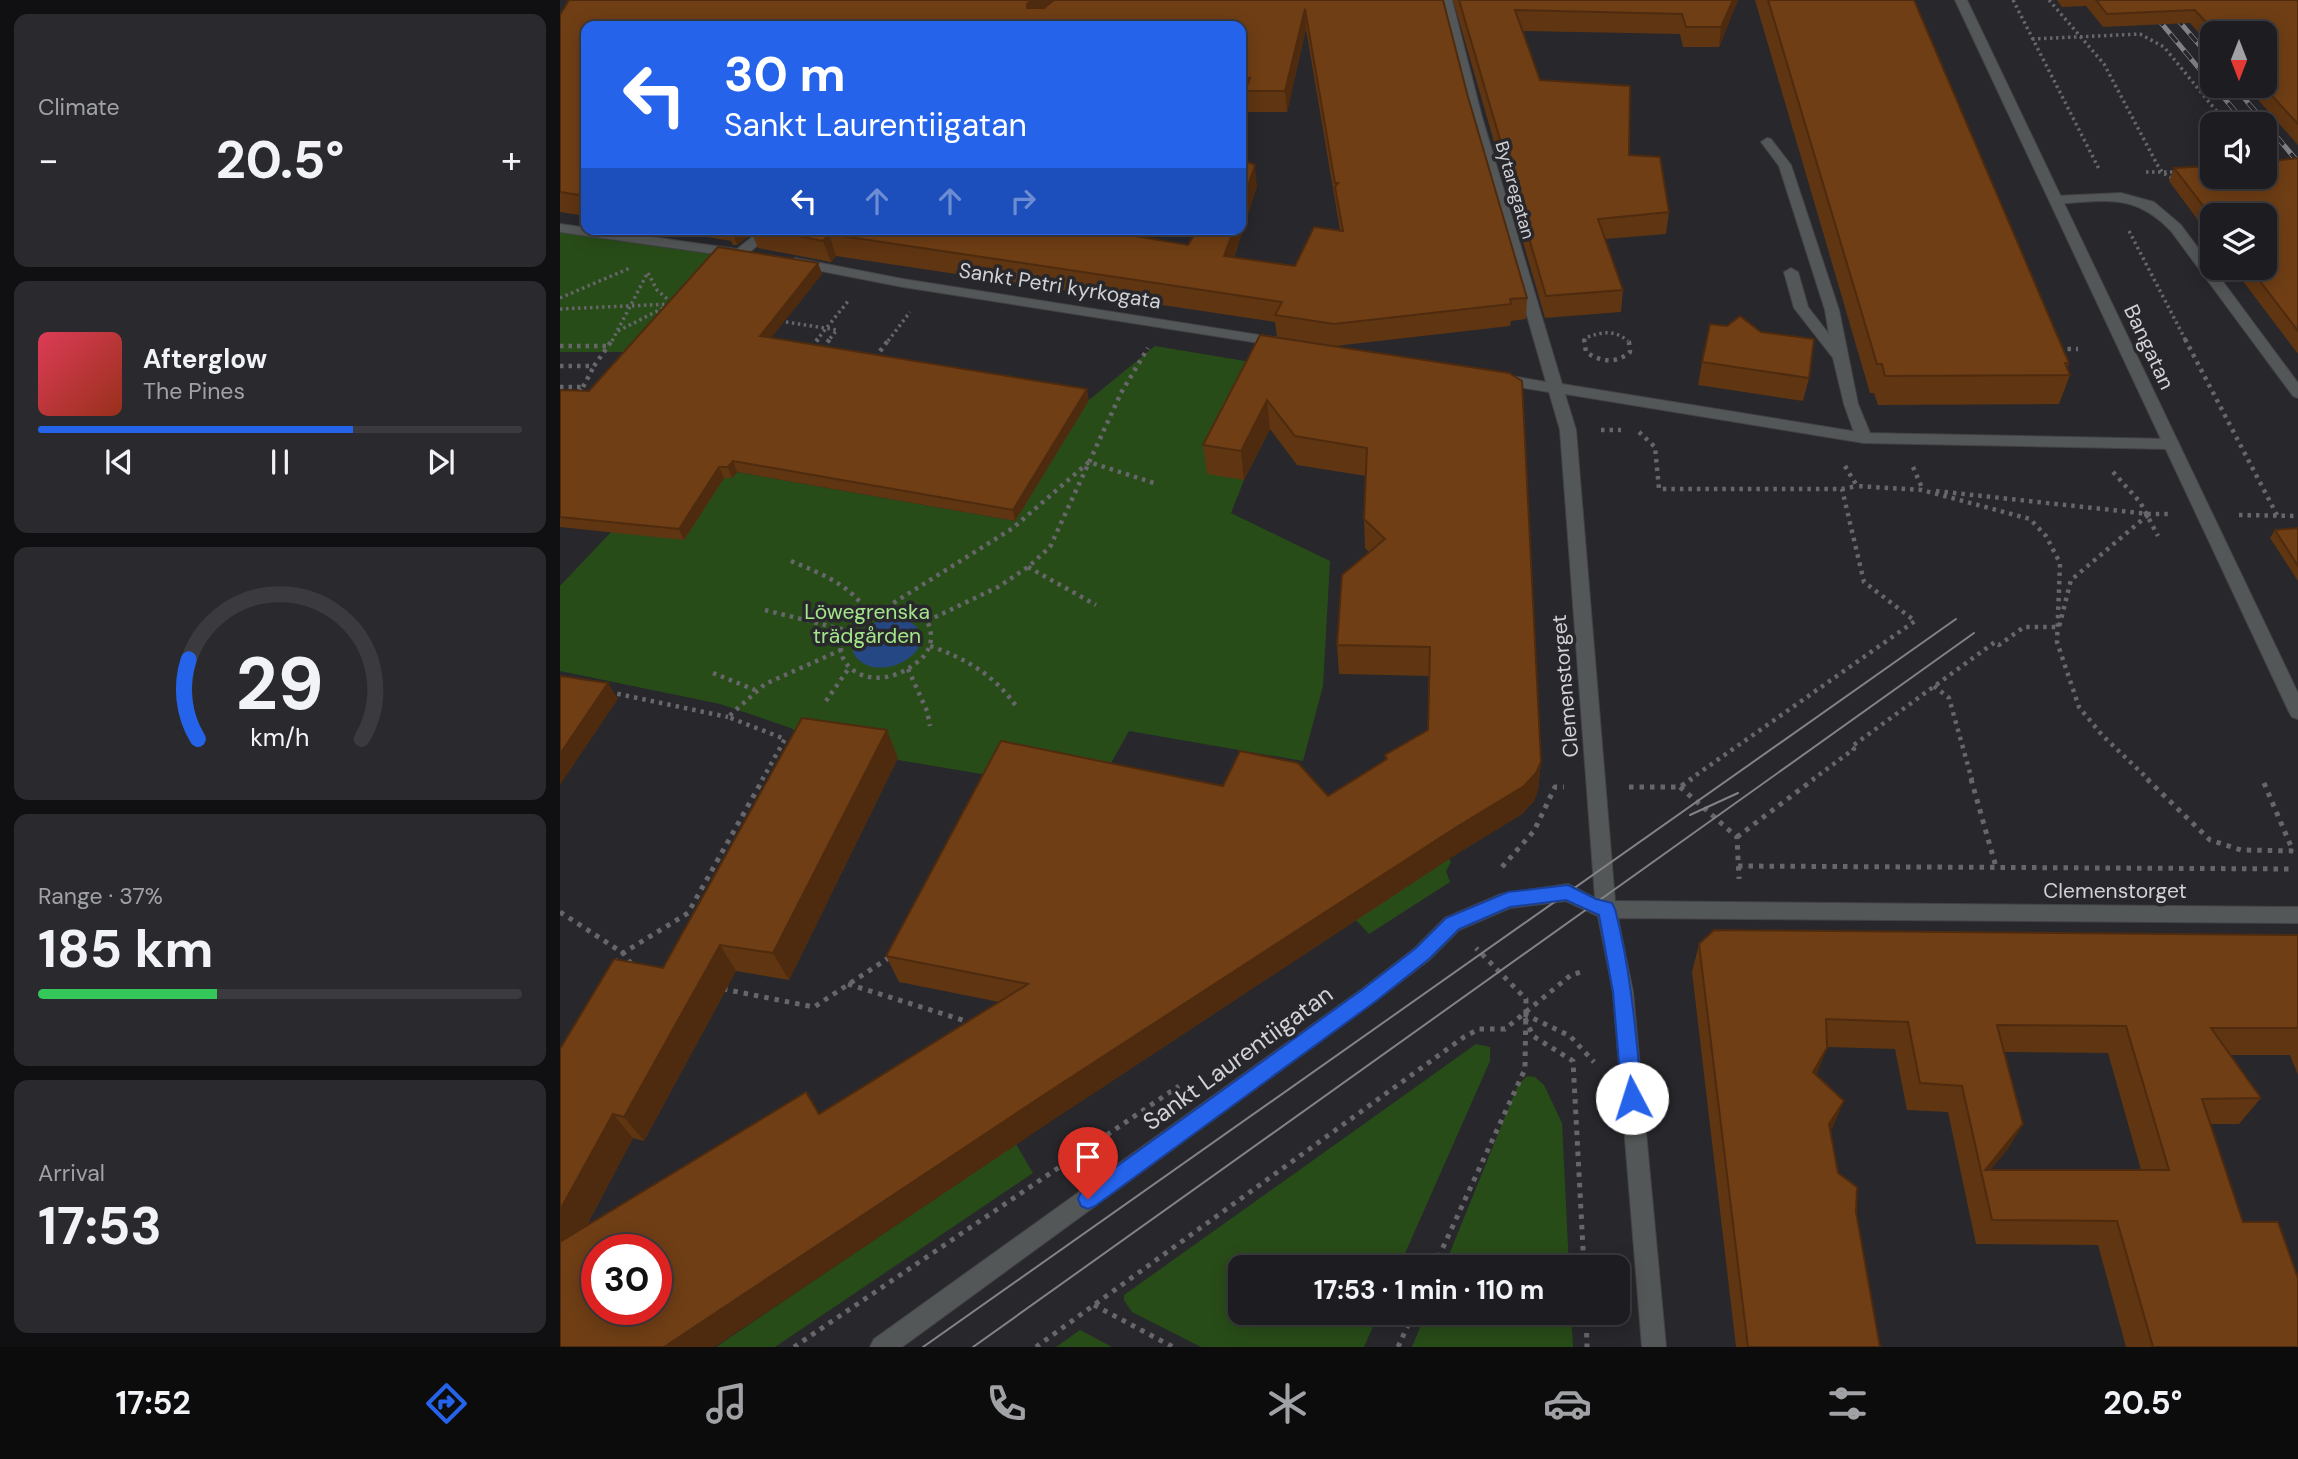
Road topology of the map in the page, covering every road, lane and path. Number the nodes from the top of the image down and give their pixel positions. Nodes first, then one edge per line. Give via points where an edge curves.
1 (1446, 0) edge
2 (1961, 0) edge
3 (2013, 0) edge
4 (2049, 0) edge
5 (2083, 37) junction
6 (2032, 39) junction
7 (2217, 112) edge
8 (1768, 142) dead end
9 (2187, 171) edge
10 (2163, 173) junction
11 (2177, 181) edge
12 (2113, 197) junction
13 (2055, 200) junction
14 (560, 228) edge
15 (581, 231) edge
16 (610, 235) edge
17 (763, 235) edge
18 (740, 253) junction
19 (640, 264) dead end
20 (651, 266) dead end
21 (1791, 272) dead end
22 (647, 274) junction
23 (854, 293) dead end
24 (560, 298) edge
25 (631, 304) junction
26 (673, 304) junction
27 (681, 305) edge
28 (914, 307) dead end
29 (560, 309) edge
30 (773, 320) edge
31 (826, 328) junction
32 (616, 333) junction
33 (1152, 340) dead end
34 (1296, 345) edge
35 (560, 346) edge
36 (609, 346) junction
37 (2059, 349) edge
38 (2078, 349) dead end
39 (806, 354) edge
40 (831, 354) edge
41 (1591, 356) joint
42 (1840, 357) junction
43 (870, 364) edge
44 (560, 366) edge
45 (594, 366) junction
46 (1484, 376) edge
47 (560, 387) edge
48 (583, 387) junction
49 (1554, 388) junction
50 (2298, 393) edge
51 (575, 401) edge
52 (1594, 430) dead end
53 (1626, 430) dead end
54 (1637, 430) dead end
55 (1838, 435) junction
56 (1864, 438) junction
57 (2169, 444) junction
58 (1911, 461) dead end
59 (1089, 462) junction
60 (2109, 466) dead end
61 (1157, 484) dead end
62 (1857, 486) junction
63 (1842, 489) junction
64 (1922, 490) junction
65 (2149, 514) junction
66 (2175, 514) dead end
67 (2235, 515) dead end
68 (2277, 516) junction
69 (2298, 516) edge
70 (2158, 536) dead end
71 (791, 561) dead end
72 (1028, 568) junction
73 (1096, 605) dead end
74 (765, 610) dead end
75 (879, 612) junction
76 (870, 616) junction
77 (927, 621) junction
78 (2059, 627) junction
79 (849, 631) junction
80 (930, 646) junction
81 (841, 650) junction
82 (849, 668) junction
83 (908, 669) junction
84 (713, 673) dead end
85 (1934, 686) junction
86 (599, 690) edge
87 (755, 691) junction
88 (826, 701) dead end
89 (1018, 709) dead end
90 (2298, 712) edge
91 (728, 717) junction
92 (930, 726) dead end
93 (2264, 783) dead end
94 (1572, 787) dead end
95 (1618, 787) dead end
96 (1680, 787) junction
97 (1737, 837) junction
98 (2296, 851) edge
99 (1738, 866) junction
100 (1996, 867) junction
101 (2291, 869) dead end
102 (1497, 871) dead end
103 (1740, 889) dead end
104 (1606, 909) junction
105 (560, 912) edge
106 (2298, 915) edge
107 (1452, 924) junction
108 (898, 952) edge
109 (1617, 952) junction
110 (623, 953) junction
111 (637, 972) edge
112 (609, 974) edge
113 (848, 984) junction
114 (714, 987) edge
115 (1524, 1014) junction
116 (969, 1028) edge
117 (1596, 1066) dead end
118 (1183, 1083) dead end
119 (1440, 1255) edge
120 (1583, 1255) edge
121 (1094, 1306) junction
122 (1408, 1325) edge
123 (1586, 1325) edge
124 (793, 1347) edge
125 (882, 1347) edge
126 (1036, 1347) edge
127 (1173, 1347) edge
128 (1398, 1347) edge
129 (1587, 1347) edge
130 (1654, 1347) edge

1 - 49 street, Bytaregatan
2 - 13 street, Bangatan
3 - 6 path
4 - 5 path
5 - 6 path
5 - 7 path via 2140,34 2164,47
5 - 10 path via 2104,64
6 - 12 path
8 - 42 street via 1785,165 1832,310
9 - 10 path
10 - 11 path
12 - 13 street
12 - 50 street via 2146,201 2165,215
12 - 68 path
13 - 57 street, Bangatan
14 - 15 street, Sankt Petri kyrkogata
16 - 18 street, Sankt Petri kyrkogata
17 - 18 street
18 - 34 street, Sankt Petri kyrkogata
19 - 24 path
20 - 22 path
21 - 42 street via 1801,308
22 - 25 path
22 - 26 path
23 - 31 path
25 - 26 path
25 - 29 path
25 - 32 path
26 - 27 path
26 - 32 path
28 - 43 path
30 - 31 path
31 - 39 path
31 - 40 path via 837,330 820,352
32 - 36 path
33 - 59 path
35 - 36 path
36 - 45 path
37 - 38 path
41 - 41 path via 1605,361 1620,359 1629,352 1629,342 1612,332 1590,335 1583,343
42 - 56 street
44 - 45 path
45 - 48 path
46 - 49 street
47 - 48 path
48 - 51 path
49 - 55 street
49 - 104 street, Clemenstorget via 1568,430
52 - 53 path
54 - 63 path via 1655,447 1659,489
55 - 56 street
55 - 62 path via 1836,452
56 - 57 street
57 - 90 street, Bangatan via 2207,514
58 - 64 path
59 - 61 path
59 - 72 path via 1049,547
59 - 75 path via 1013,528
60 - 65 path
62 - 63 path
62 - 64 path
63 - 96 path via 1864,582 1915,621
64 - 65 path
64 - 78 path via 2030,519 2046,536 2060,563
65 - 66 path
65 - 70 path
65 - 78 path via 2071,580
67 - 68 path
68 - 69 path
71 - 76 path via 835,580 865,605
72 - 73 path
72 - 77 path
74 - 79 path
75 - 76 path
75 - 77 path via 906,611
76 - 79 path
77 - 80 path via 932,633
78 - 85 path via 2024,627
78 - 98 path via 2057,642 2079,707 2202,834 2231,848
79 - 81 path
80 - 83 path
80 - 89 path via 971,661 991,675
81 - 82 path
81 - 87 path
82 - 83 path via 871,676
82 - 88 path
83 - 92 path
84 - 87 path
85 - 97 path
85 - 100 path via 1949,698
86 - 91 path
87 - 91 path
91 - 110 path via 786,739 688,913
93 - 98 path
94 - 102 path via 1555,787 1535,834
95 - 96 path
96 - 97 path
97 - 99 path
99 - 100 path
99 - 103 path
100 - 101 path
104 - 106 street, Clemenstorget
104 - 107 street, Sankt Laurentiigatan via 1568,892 1508,900
104 - 109 street
105 - 110 path
107 - 115 path via 1526,999
107 - 125 street, Sankt Laurentiigatan via 1370,995
108 - 113 path
109 - 115 path via 1593,968 1571,975
109 - 130 street
110 - 111 path
110 - 112 path
113 - 114 path via 814,1007
113 - 116 path via 967,1019 972,1022
115 - 117 path via 1570,1036
115 - 119 path via 1525,1069
115 - 120 path via 1532,1036 1573,1061
115 - 121 path via 1505,1029 1479,1029 1464,1037
118 - 124 path
121 - 126 path
121 - 127 path
122 - 128 path
123 - 129 path

